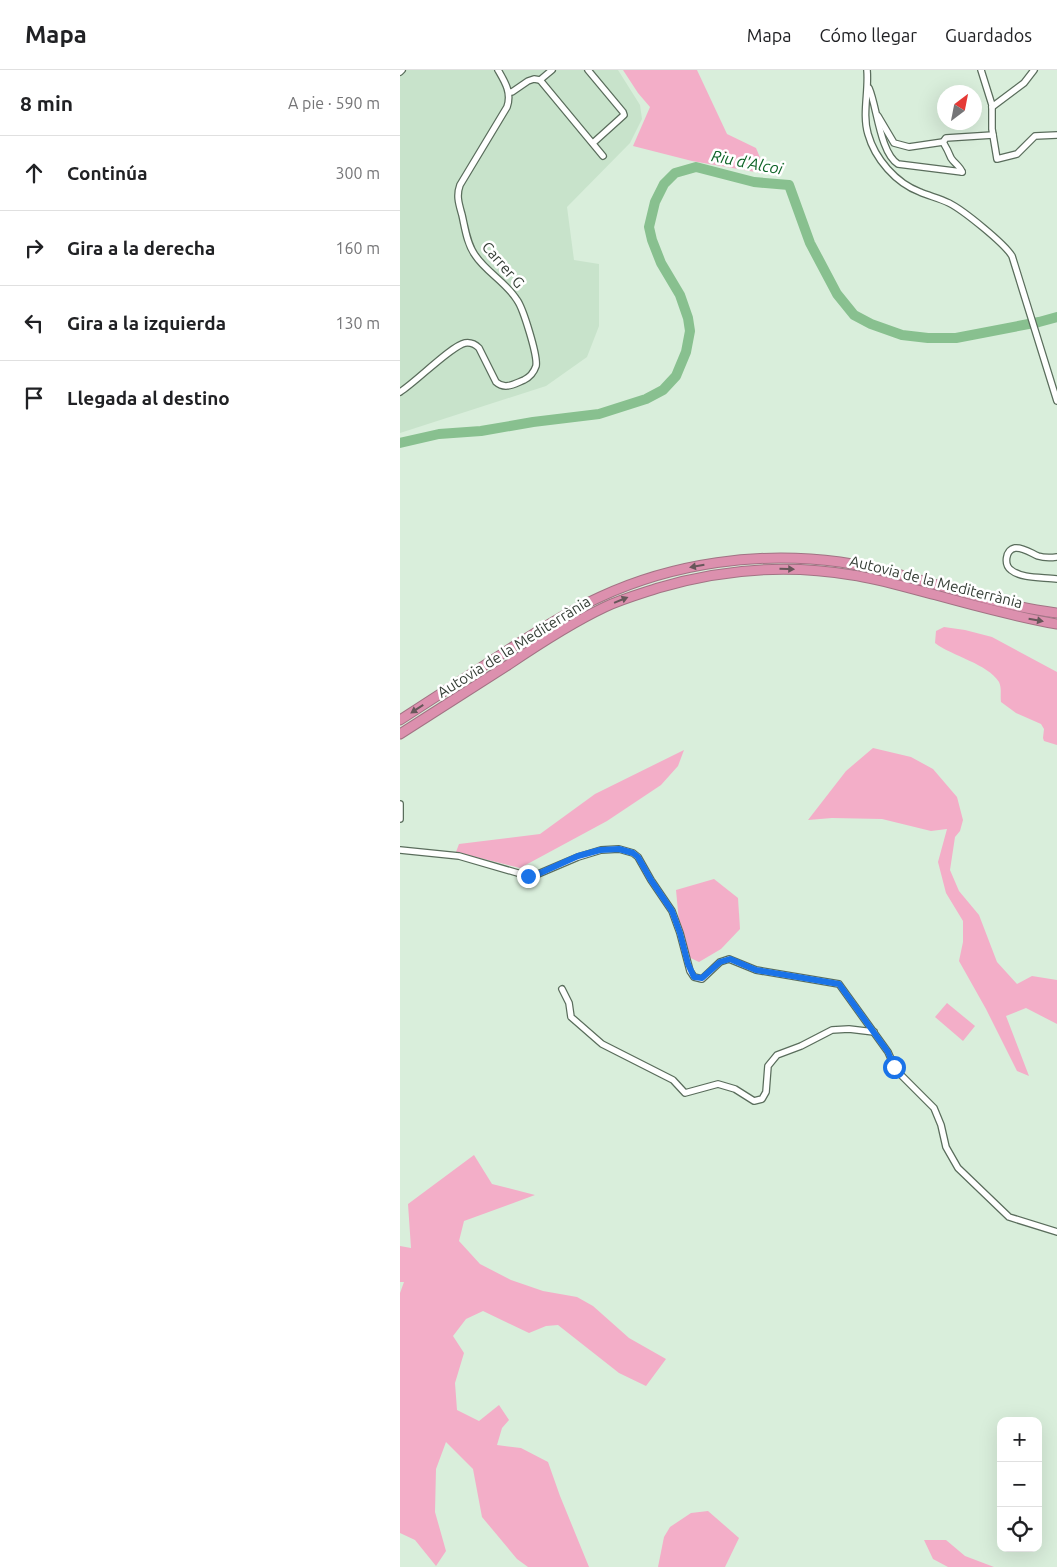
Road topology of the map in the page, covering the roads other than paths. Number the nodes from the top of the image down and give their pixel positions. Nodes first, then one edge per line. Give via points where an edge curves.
1 (498, 70) edge
2 (552, 70) edge
3 (588, 70) edge
4 (867, 70) edge
5 (981, 70) edge
6 (1034, 70) edge
7 (540, 80) junction
8 (867, 86) junction
9 (509, 92) junction
10 (992, 107) junction
11 (875, 110) junction
12 (993, 134) junction
13 (1057, 135) edge
14 (943, 142) junction
15 (593, 143) junction
16 (603, 156) dead end
17 (400, 392) edge
18 (1057, 401) edge
19 (1057, 557) edge
20 (1057, 579) edge
21 (1057, 613) edge
22 (1057, 624) edge
23 (400, 720) edge
24 (400, 734) edge
25 (400, 804) edge
26 (400, 819) edge
27 (400, 850) edge
28 (562, 989) dead end
29 (874, 1032) junction
30 (1057, 1232) edge

1 - 9 street
2 - 7 street
3 - 15 street via 624,112
4 - 8 street
5 - 10 street
6 - 10 street via 1024,83
7 - 9 street via 528,81
7 - 15 street
8 - 11 street
8 - 18 street via 867,129 882,162 908,186 963,211 1008,250 1014,260
9 - 17 street, Carrer G via 505,111 460,185 458,199 474,254 519,302 536,357 535,368 526,378 510,386 501,386 480,348 472,343 461,344
10 - 12 street
11 - 14 street via 894,142 909,147
11 - 14 street via 890,156 898,164 962,172
12 - 13 street via 997,159 1017,154 1035,136
12 - 14 street via 946,138
15 - 16 street
19 - 20 street via 1043,558 1016,548 1006,561 1009,569 1019,574
21 -> 23 highway, Autovia de la Mediterrània via 1009,604 901,575 826,561 788,558 688,568 630,584 593,600 548,624
24 -> 22 highway, Autovia de la Mediterrània via 554,635 604,607 685,580 738,571 808,569 853,575
25 - 26 street
27 - 29 street via 459,856 528,876 600,850 630,852 638,857 672,911 694,977 702,978 720,962 730,959 756,970 836,983
28 - 29 street via 571,1017 602,1044 673,1080 685,1093 718,1084 735,1089 754,1101 762,1099 766,1092 768,1066 777,1055 832,1030
29 - 30 street via 896,1070 934,1108 946,1147 958,1168 1010,1217

